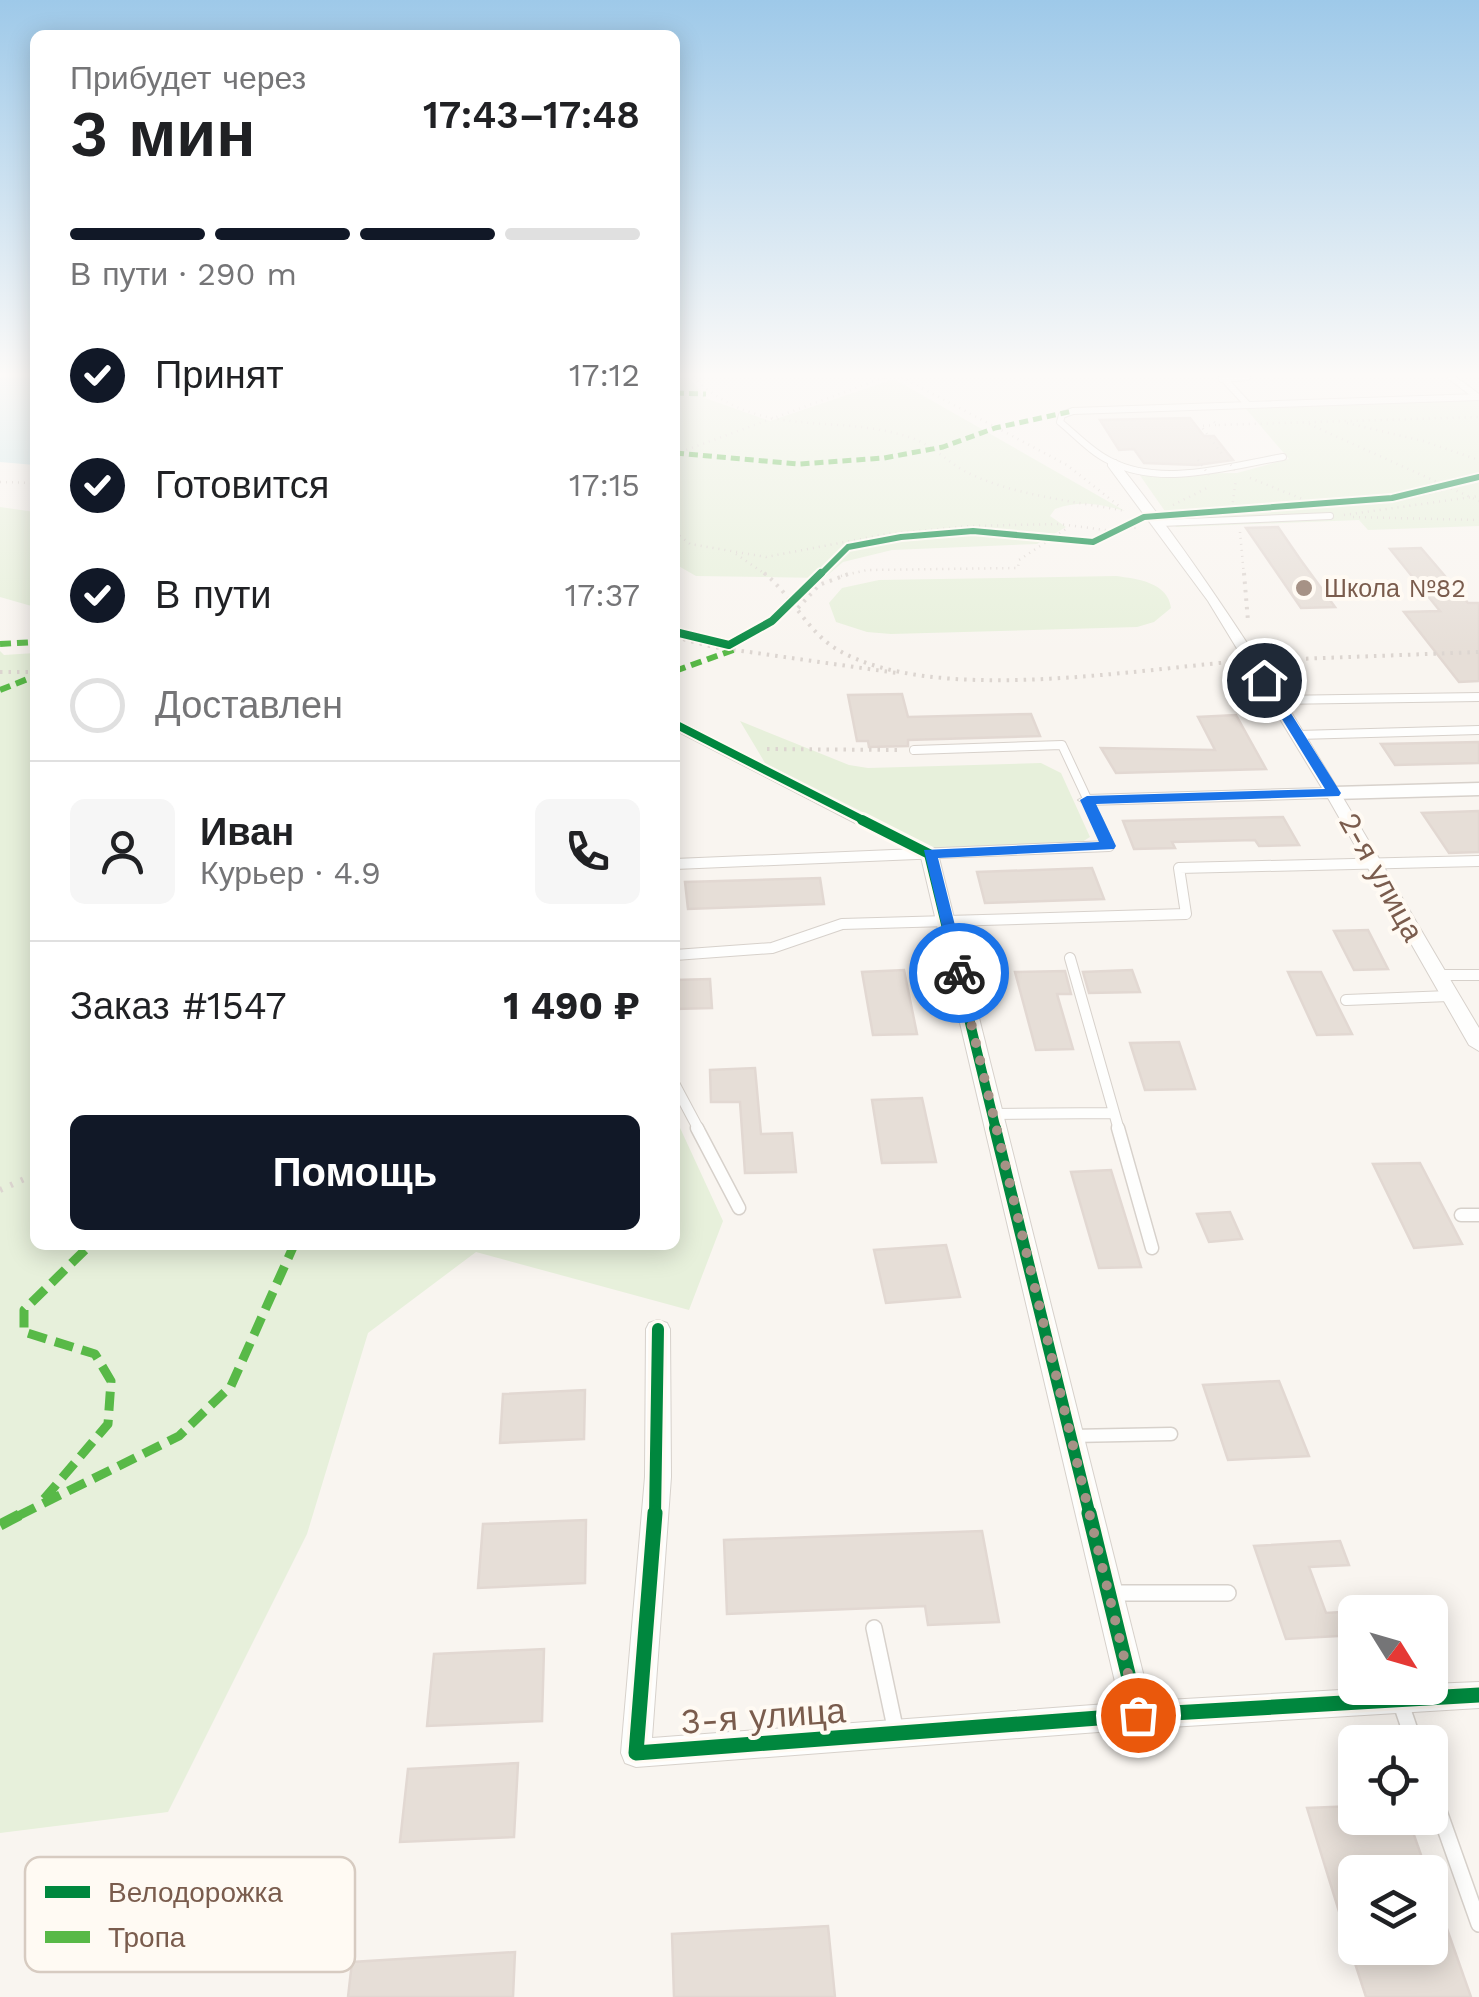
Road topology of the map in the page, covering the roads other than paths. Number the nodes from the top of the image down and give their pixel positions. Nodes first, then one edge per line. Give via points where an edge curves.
1 (1118, 470) edge
2 (1143, 470) edge
3 (1178, 470) edge
4 (1330, 516) road end
5 (1157, 518) junction
6 (1479, 696) edge
7 (1276, 700) junction
8 (680, 727) edge
9 (1479, 730) edge
10 (1298, 735) junction
11 (914, 750) road end
12 (1479, 789) edge
13 (1334, 793) junction
14 (1087, 800) junction
15 (929, 854) junction
16 (1479, 861) edge
17 (680, 864) edge
18 (1372, 864) junction
19 (946, 918) junction
20 (680, 955) edge
21 (1070, 958) dead end
22 (1437, 975) junction
23 (1479, 975) edge
24 (1449, 996) junction
25 (1346, 1000) dead end
26 (1479, 1045) edge
27 (680, 1096) edge
28 (1114, 1112) junction
29 (992, 1114) junction
30 (739, 1208) dead end
31 (1462, 1215) dead end
32 (1479, 1215) edge
33 (1152, 1248) dead end
34 (658, 1328) dead end
35 (1171, 1434) dead end
36 (1070, 1436) junction
37 (1108, 1593) junction
38 (1228, 1593) dead end
39 (874, 1628) dead end
40 (1479, 1694) edge
41 (1448, 1696) edge
42 (1338, 1702) edge
43 (1138, 1715) junction
44 (896, 1734) junction
45 (1447, 1835) edge
46 (1479, 1924) edge

1 - 5 street, 2-я улица
2 - 3 lane
4 - 5 lane
5 - 7 street, 2-я улица
6 - 7 lane
7 - 10 street, 2-я улица
8 - 15 street
9 - 10 lane
10 - 13 street, 2-я улица
11 - 14 lane via 1062,746
12 - 13 street
13 - 14 street
13 - 18 street, 2-я улица
14 - 15 lane via 1108,846
15 - 17 lane
15 - 19 street
16 - 18 lane
18 - 19 lane via 1179,868 1186,914
18 - 22 street, 2-я улица
19 - 20 lane via 842,924 772,948
19 - 29 street
21 - 28 lane
22 - 23 lane
22 - 24 street, 2-я улица
24 - 25 lane
24 - 26 street, 2-я улица
27 - 30 lane
28 - 29 lane
28 - 33 lane
29 - 36 street
31 - 32 lane
34 - 44 street, 3-я улица via 658,1478 636,1753
35 - 36 lane
36 - 37 street
37 - 38 lane
37 - 43 street
39 - 44 lane
40 - 41 street, 3-я улица
42 - 43 street, 3-я улица
43 - 44 street, 3-я улица
45 - 46 lane

